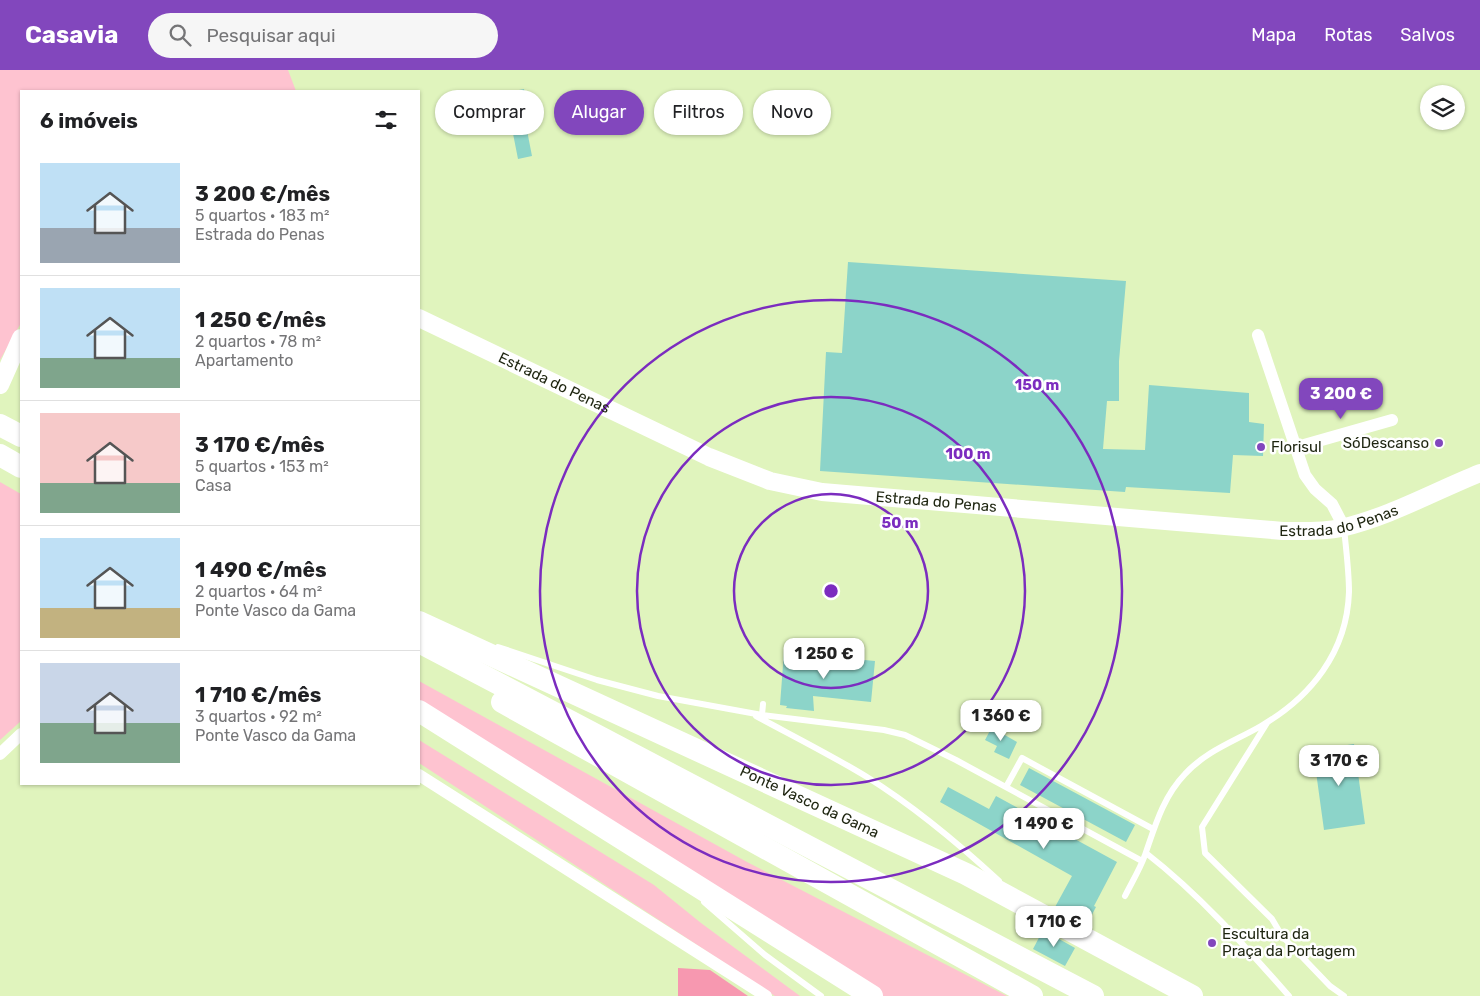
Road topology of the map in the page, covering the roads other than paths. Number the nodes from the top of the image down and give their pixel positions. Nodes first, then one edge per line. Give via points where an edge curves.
1 (420, 318) edge
2 (1258, 336) dead end
3 (20, 340) edge
4 (3, 378) edge
5 (1392, 420) dead end
6 (0, 425) edge
7 (20, 435) edge
8 (1297, 447) junction
9 (0, 455) edge
10 (20, 466) edge
11 (1480, 472) edge
12 (1344, 527) junction
13 (420, 621) edge
14 (420, 621) edge
15 (473, 638) dead end
16 (420, 643) edge
17 (491, 644) dead end
18 (420, 657) edge
19 (762, 704) dead end
20 (420, 712) edge
21 (750, 713) junction
22 (762, 715) junction
23 (1268, 722) junction
24 (20, 735) edge
25 (0, 754) edge
26 (420, 775) edge
27 (1006, 786) junction
28 (1153, 829) junction
29 (1146, 853) junction
30 (1142, 861) junction
31 (666, 866) junction
32 (1126, 896) dead end
33 (1024, 904) junction
34 (766, 996) edge
35 (820, 996) edge
36 (872, 996) edge
37 (1032, 996) edge
38 (1093, 996) edge
39 (1192, 996) edge
40 (1289, 996) edge
41 (1344, 996) edge

1 - 12 street, Estrada do Penas via 709,456 770,481 794,487 842,494 1283,531
2 - 8 street
3 - 4 street
5 - 8 street
6 - 7 highway
8 - 12 street via 1305,475 1332,504
9 - 10 highway
11 - 12 street, Estrada do Penas via 1373,518
12 - 23 lane via 1349,595 1338,645 1310,688
13 - 15 lane
14 - 33 highway, Ponte Vasco da Gama via 926,855
16 - 38 highway
17 - 21 lane via 636,690
18 - 37 highway
19 - 22 lane
20 - 31 highway
21 - 22 lane
21 - 33 lane via 891,792 955,840
22 - 27 lane via 905,735
23 - 28 lane via 1192,766 1174,787
23 - 41 lane via 1202,827 1204,853 1272,919 1282,936 1330,986
24 - 25 street
26 - 34 street
27 - 28 lane via 1022,758
27 - 30 lane
28 - 29 lane
29 - 30 lane
29 - 40 lane via 1208,905
30 - 32 lane
31 - 35 lane via 736,931
31 - 36 highway
33 - 39 highway, Ponte Vasco da Gama

